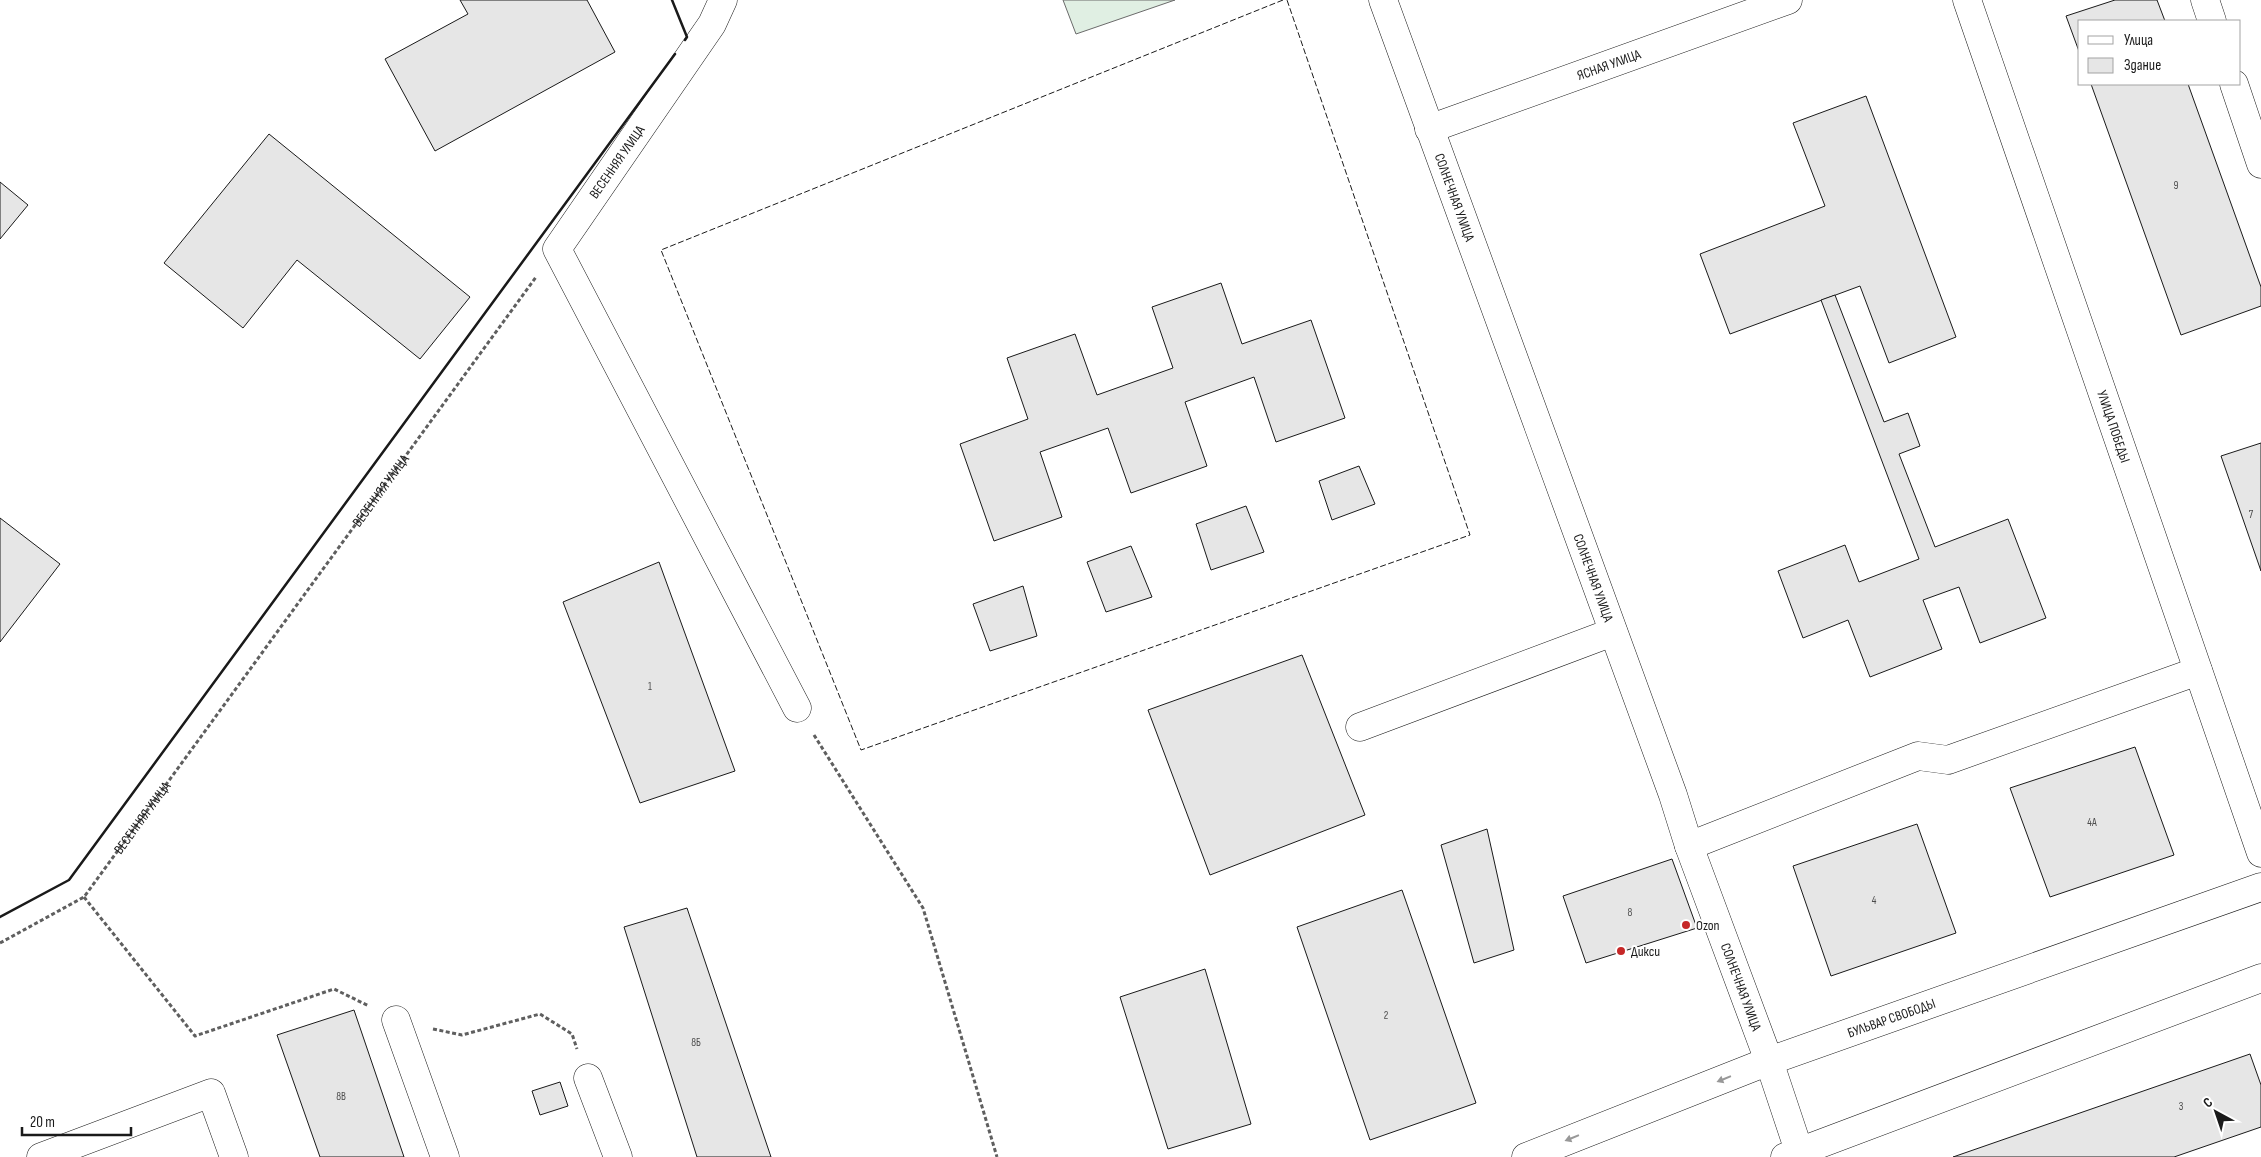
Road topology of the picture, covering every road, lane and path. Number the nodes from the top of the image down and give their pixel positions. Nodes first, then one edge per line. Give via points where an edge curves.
1 (1383, 0) edge
2 (1788, 0) edge
3 (1967, 0) edge
4 (2205, 0) edge
5 (713, 8) edge
6 (2212, 20) edge
7 (2234, 85) edge
8 (1429, 129) junction
9 (2261, 164) edge
10 (557, 249) junction
11 (1613, 632) junction
12 (2198, 672) junction
13 (797, 708) joint
14 (1360, 727) dead end
15 (1689, 846) junction
16 (2261, 854) edge
17 (2261, 887) edge
18 (84, 897) junction
19 (0, 943) edge
20 (2261, 978) edge
21 (396, 1020) junction
22 (1769, 1061) junction
23 (588, 1078) joint
24 (1795, 1155) edge
25 (41, 1157) edge
26 (234, 1157) edge
27 (445, 1157) edge
28 (618, 1157) edge
29 (997, 1157) edge
30 (1526, 1157) edge

1 - 8 street, СОЛНЕЧНАЯ УЛИЦА
2 - 8 street, ЯСНАЯ УЛИЦА
3 - 12 street, УЛИЦА ПОБЕДЫ
4 - 6 street
5 - 10 street, ВЕСЕННЯЯ УЛИЦА
7 - 9 street
8 - 11 street, СОЛНЕЧНАЯ УЛИЦА
10 - 13 street
10 - 18 path, ВЕСЕННЯЯ УЛИЦА
11 - 14 street
11 - 15 street, СОЛНЕЧНАЯ УЛИЦА
12 - 15 street via 1948,760 1918,756
12 - 16 street, УЛИЦА ПОБЕДЫ
13 - 29 path via 923,908
15 - 22 street, СОЛНЕЧНАЯ УЛИЦА
17 - 22 street, БУЛЬВАР СВОБОДЫ
18 - 19 path, ВЕСЕННЯЯ УЛИЦА
18 - 21 path via 195,1036 334,989
20 - 24 street
21 - 23 path via 462,1035 540,1014 572,1034
21 - 27 street
22 - 24 street, СОЛНЕЧНАЯ УЛИЦА
22 -> 30 street, БУЛЬВАР СВОБОДЫ
23 - 28 street
25 - 26 street via 211,1093

